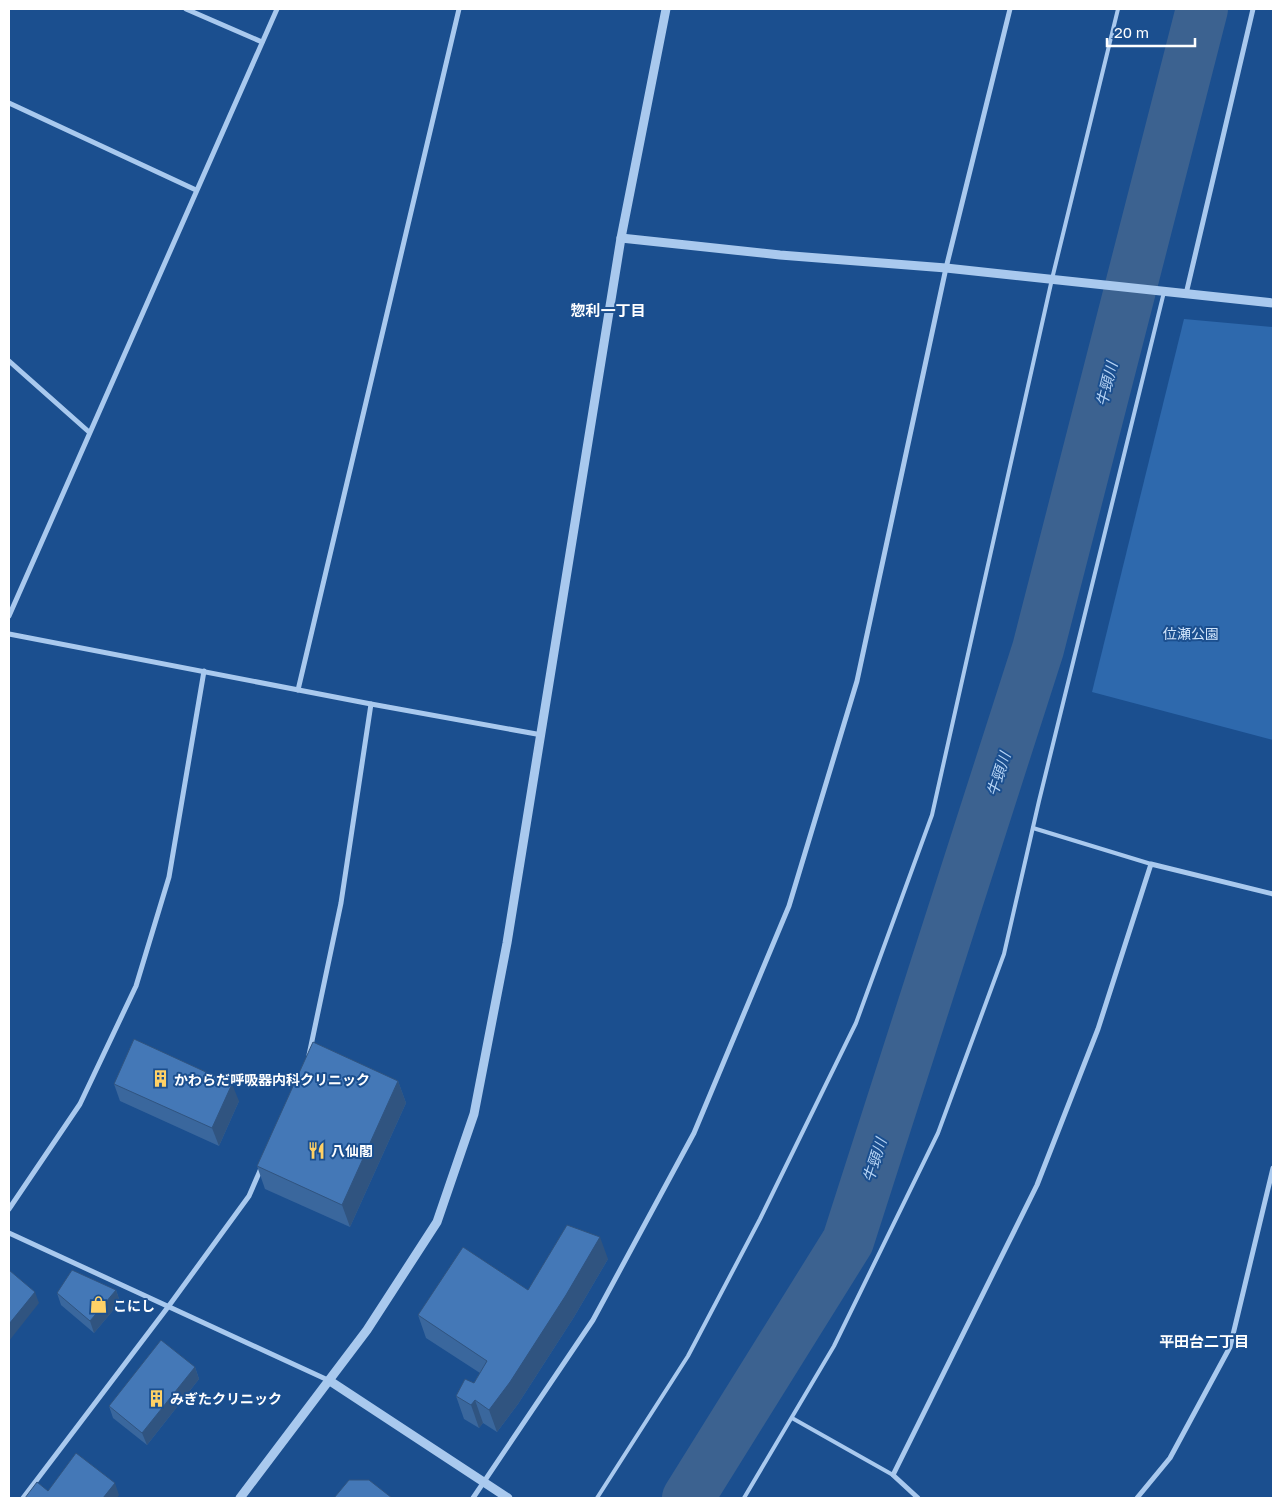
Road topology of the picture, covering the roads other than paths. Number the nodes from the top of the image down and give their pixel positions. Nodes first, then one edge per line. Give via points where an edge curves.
1 (186, 9) edge
2 (276, 9) edge
3 (460, 9) edge
4 (666, 9) edge
5 (1010, 9) edge
6 (1118, 9) edge
7 (1253, 9) edge
8 (262, 42) junction
9 (9, 103) edge
10 (196, 190) junction
11 (621, 238) junction
12 (946, 268) junction
13 (1052, 279) junction
14 (1164, 292) junction
15 (1186, 294) junction
16 (1273, 303) edge
17 (9, 361) edge
18 (90, 432) junction
19 (9, 616) edge
20 (9, 634) edge
21 (204, 671) junction
22 (298, 690) junction
23 (371, 704) junction
24 (542, 735) junction
25 (1033, 828) junction
26 (1151, 864) junction
27 (1273, 894) edge
28 (305, 1065) edge
29 (264, 1161) edge
30 (1273, 1168) edge
31 (9, 1209) edge
32 (9, 1233) edge
33 (168, 1307) junction
34 (330, 1381) junction
35 (792, 1418) junction
36 (894, 1475) junction
37 (483, 1482) junction
38 (23, 1498) edge
39 (240, 1498) edge
40 (473, 1498) edge
41 (508, 1498) edge
42 (597, 1498) edge
43 (744, 1498) edge
44 (918, 1498) edge
45 (1137, 1498) edge

1 - 8 street
2 - 8 street
3 - 22 street
4 - 11 street
5 - 12 street
6 - 13 lane
7 - 15 street
8 - 10 street
9 - 10 street
10 - 18 street
11 - 12 street
11 - 24 street
12 - 13 street
12 - 37 street via 857,681 789,906 694,1133 593,1320
13 - 14 street
13 - 42 lane via 932,815 856,1024 688,1356
14 - 15 street
14 - 25 lane
15 - 16 street
17 - 18 street
18 - 19 street
20 - 21 street
21 - 22 street
21 - 31 street via 169,876 136,986 80,1104
22 - 23 street
23 - 24 street
23 - 28 street via 341,903
24 - 34 street via 474,1114 437,1222
25 - 26 lane
25 - 35 lane via 1004,954 938,1133 834,1346
26 - 27 street
26 - 36 street via 1098,1029 1037,1186
29 - 33 street via 249,1196
30 - 45 street via 1230,1347 1170,1458
32 - 33 street
33 - 34 street
33 - 38 street
34 - 37 street
34 - 39 street
35 - 36 lane
35 - 43 lane
36 - 44 street
37 - 40 street
37 - 41 street

